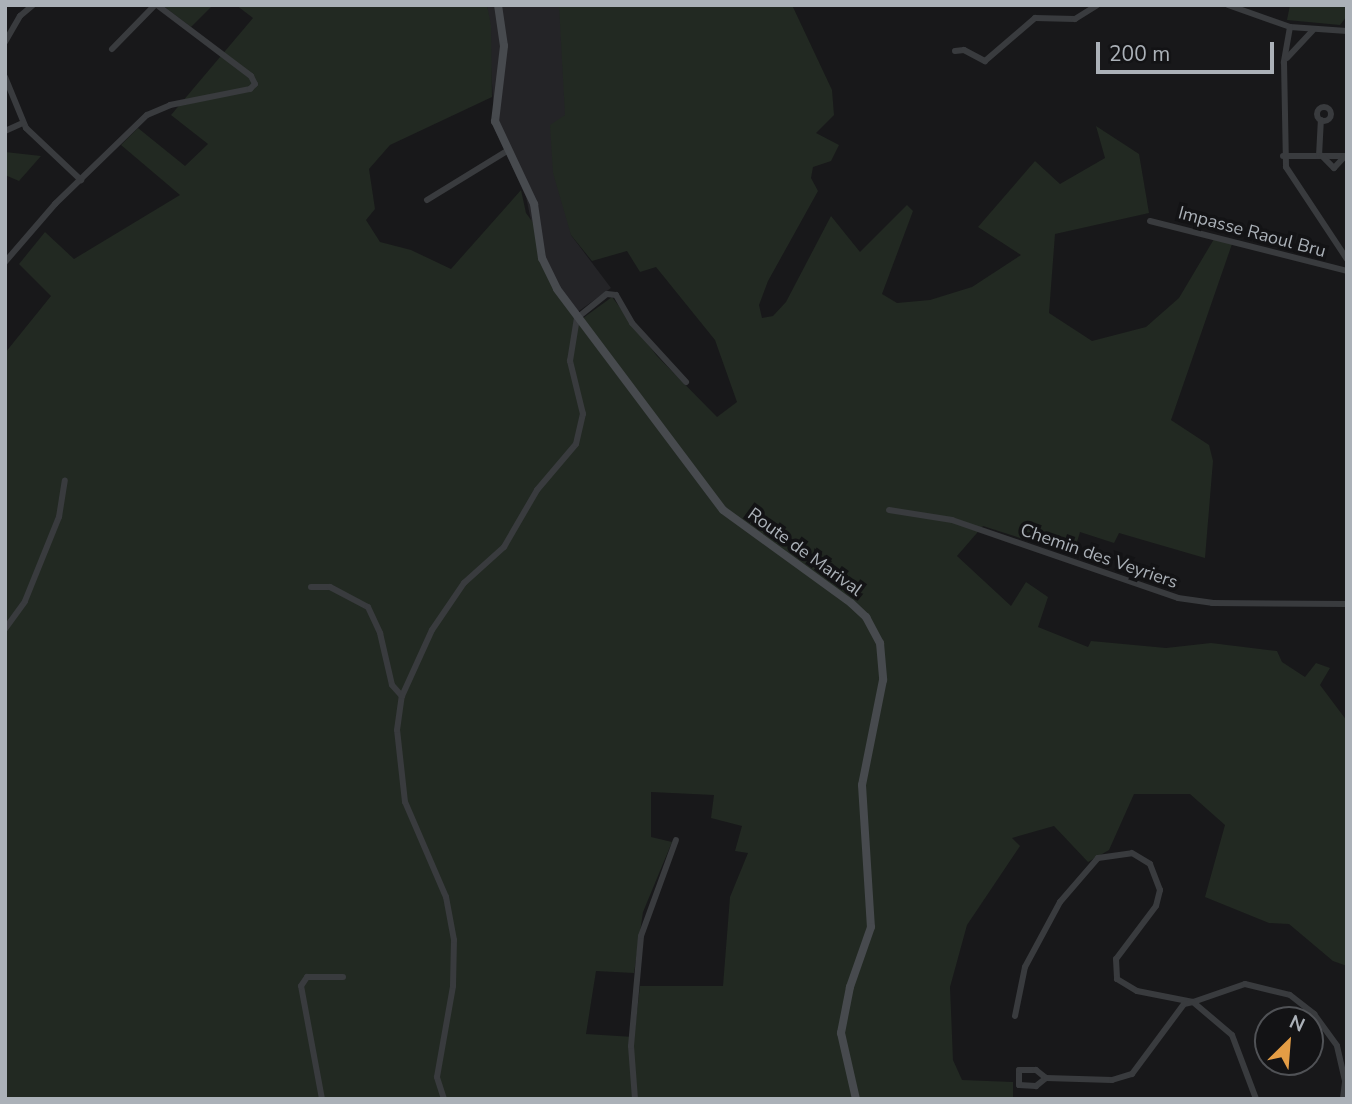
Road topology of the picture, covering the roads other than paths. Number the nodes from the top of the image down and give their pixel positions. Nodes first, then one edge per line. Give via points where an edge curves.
1 (33, 5) edge
2 (156, 5) edge
3 (498, 5) edge
4 (1097, 5) edge
5 (1228, 5) edge
6 (1290, 27) junction
7 (1346, 29) edge
8 (1314, 30) junction
9 (5, 42) edge
10 (112, 49) dead end
11 (955, 51) dead end
12 (1284, 62) junction
13 (5, 77) edge
14 (1321, 120) dead end
15 (23, 123) junction
16 (5, 131) edge
17 (507, 151) junction
18 (1283, 156) junction
19 (1321, 156) junction
20 (1346, 156) edge
21 (81, 180) junction
22 (427, 200) dead end
23 (1150, 221) dead end
24 (1347, 259) edge
25 (5, 262) edge
26 (1347, 271) edge
27 (577, 318) junction
28 (686, 383) dead end
29 (65, 480) dead end
30 (889, 510) dead end
31 (311, 587) dead end
32 (1347, 604) edge
33 (5, 629) edge
34 (402, 696) junction
35 (676, 840) dead end
36 (343, 977) dead end
37 (1193, 1002) junction
38 (1014, 1016) dead end
39 (1046, 1078) dead end
40 (322, 1099) edge
41 (444, 1099) edge
42 (635, 1099) edge
43 (856, 1099) edge
44 (1256, 1099) edge
45 (1343, 1099) edge

1 - 9 street via 20,16
2 - 10 street
2 - 21 street via 255,83 250,89 157,109 120,137
3 - 17 main road, Route de Marival via 504,46 494,104
4 - 11 street via 1075,19 1035,18 985,61 964,50
5 - 6 street
6 - 8 street
6 - 12 street
7 - 8 street
8 - 12 street
12 - 18 street
13 - 15 street
14 - 19 street
15 - 16 street
15 - 21 street
17 - 22 street
17 - 27 main road, Route de Marival via 534,204 545,268
18 - 19 street
18 - 24 street via 1292,179
19 - 20 street
19 - 20 street via 1334,167
21 - 25 street
23 - 26 street, Impasse Raoul Bru
27 - 28 street via 607,294 616,295 632,323
27 - 34 street via 570,361 583,414 576,444 566,462 537,490 504,547 464,583 432,630
27 - 43 main road, Route de Marival via 723,510 851,603 866,617 880,643 883,680 862,785 871,927 850,988 841,1033
29 - 33 street via 59,517 25,601
30 - 32 street, Chemin des Veyriers via 952,520 1178,598 1212,603
31 - 34 street via 330,587 368,607 380,634 391,685
34 - 41 street via 397,730 404,802 446,897 454,940 453,986 437,1077
35 - 42 street via 641,936 631,1046
36 - 40 street via 307,976 301,986
37 - 38 street via 1137,991 1117,979 1116,959 1156,906 1160,890 1150,864 1120,851 1088,866 1060,902 1025,967
37 - 39 street via 1184,1004 1142,1065 1123,1079
37 - 44 street via 1232,1035
37 - 45 street via 1245,984 1274,988 1300,1002 1337,1046 1345,1082

